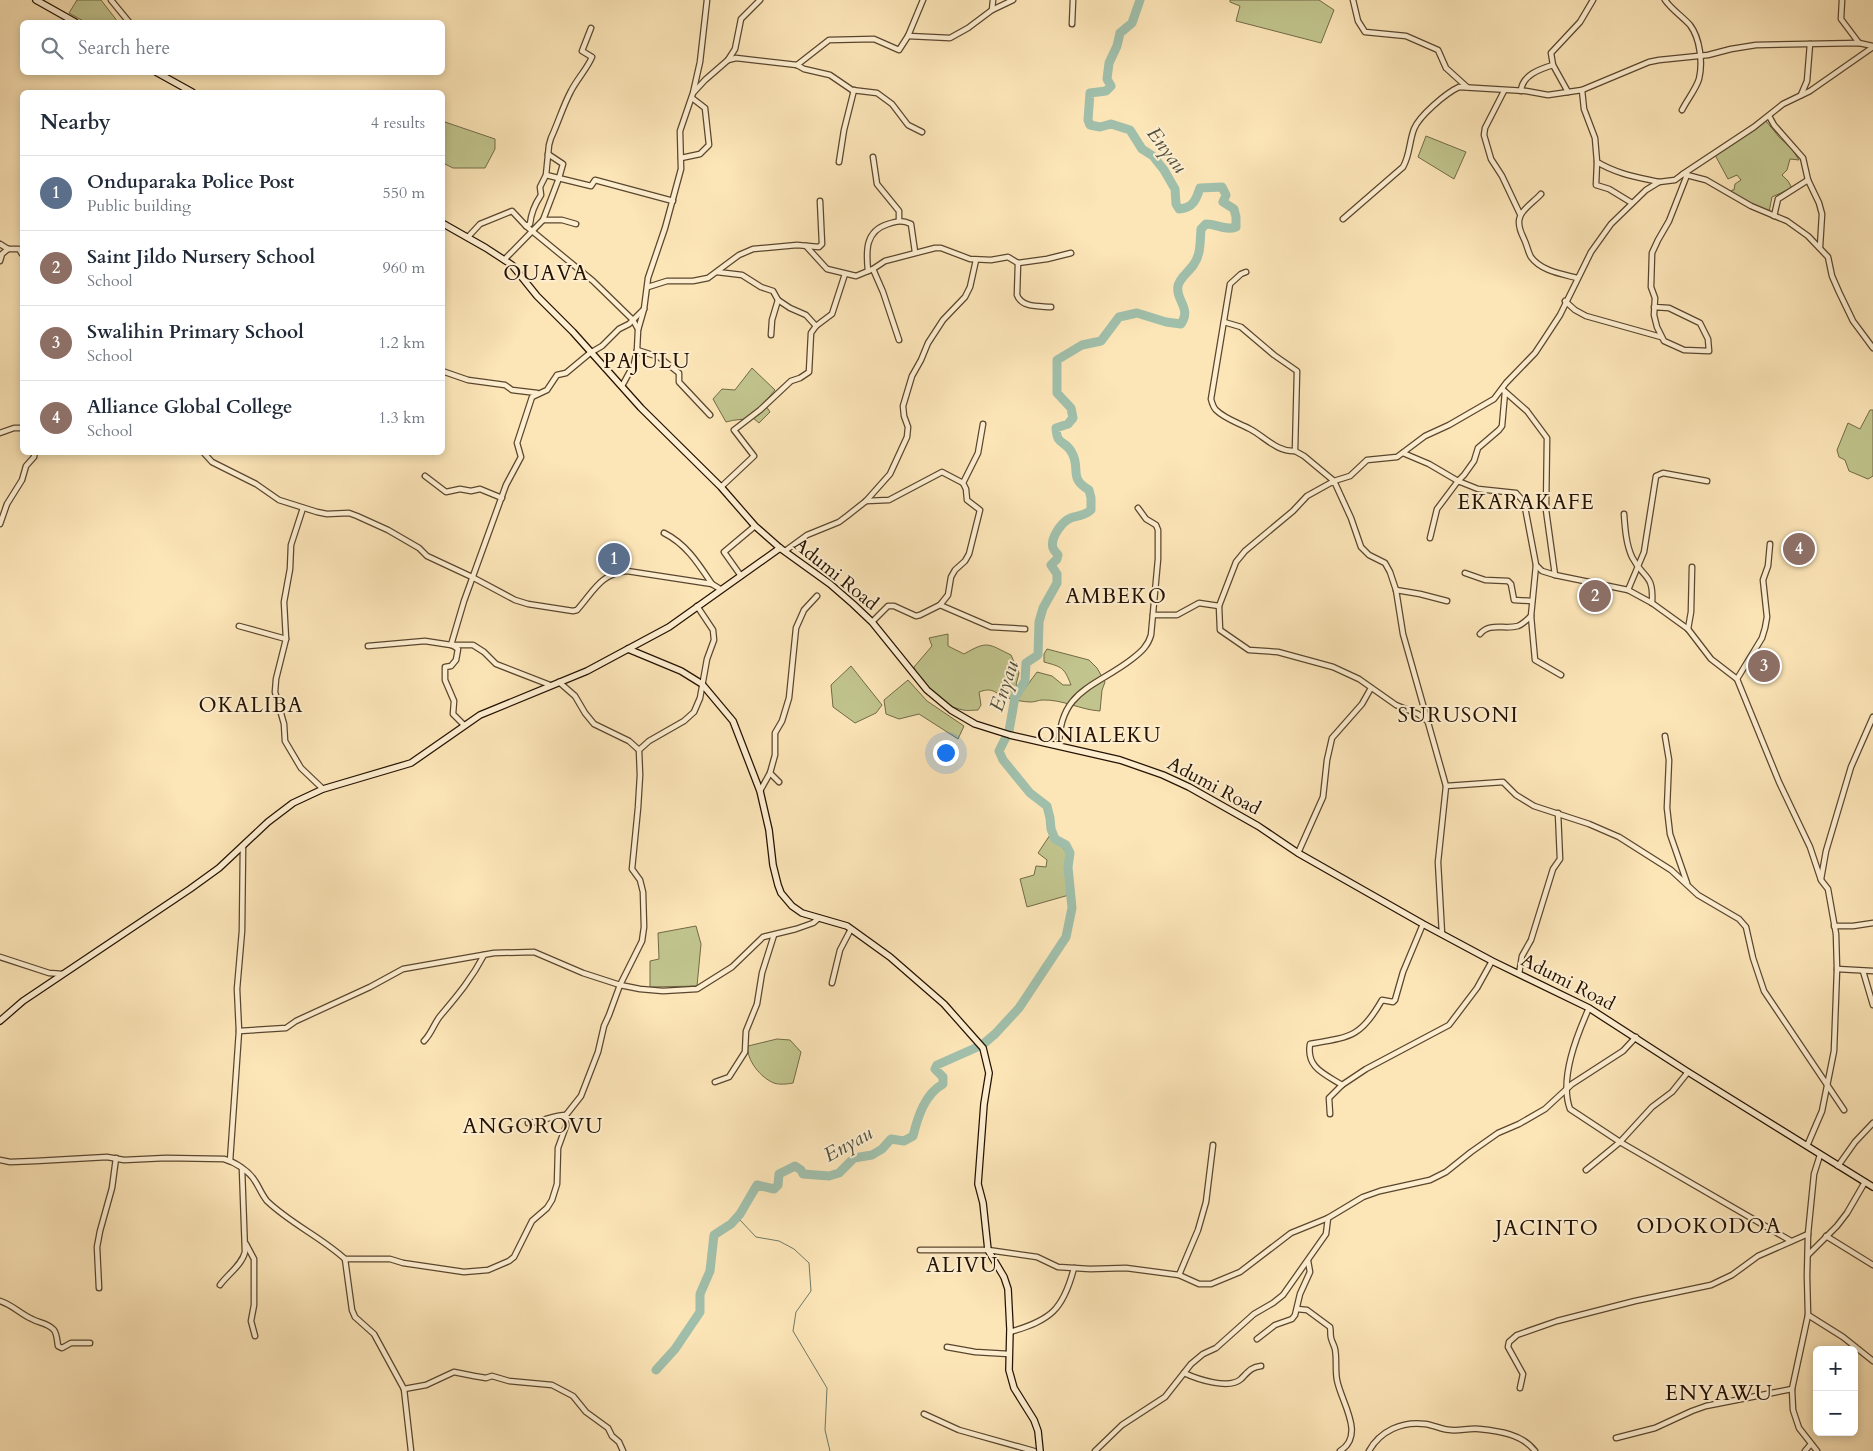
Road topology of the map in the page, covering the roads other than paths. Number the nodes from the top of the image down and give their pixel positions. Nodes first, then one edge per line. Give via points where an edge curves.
1 (36, 0) edge
2 (111, 0) edge
3 (707, 0) edge
4 (760, 0) edge
5 (923, 0) edge
6 (993, 0) edge
7 (1013, 0) edge
8 (1073, 0) edge
9 (1353, 0) edge
10 (1593, 0) edge
11 (1665, 0) edge
12 (1842, 0) edge
13 (992, 10) junction
14 (71, 20) edge
15 (127, 20) edge
16 (1072, 24) dead end
17 (591, 28) dead end
18 (908, 36) junction
19 (1859, 43) junction
20 (1810, 44) junction
21 (1873, 47) edge
22 (1700, 56) junction
23 (728, 60) junction
24 (798, 65) junction
25 (1553, 65) junction
26 (161, 75) edge
27 (1468, 88) junction
28 (188, 90) edge
29 (854, 90) junction
30 (1582, 90) junction
31 (1504, 91) junction
32 (1521, 91) junction
33 (1568, 92) junction
34 (1801, 95) junction
35 (692, 96) junction
36 (1682, 110) dead end
37 (1768, 116) junction
38 (922, 132) dead end
39 (548, 154) junction
40 (873, 157) dead end
41 (681, 158) junction
42 (839, 162) dead end
43 (1597, 162) junction
44 (546, 175) junction
45 (1685, 175) junction
46 (560, 178) junction
47 (1808, 180) junction
48 (1659, 182) junction
49 (1541, 194) dead end
50 (673, 201) junction
51 (820, 202) dead end
52 (1632, 203) junction
53 (1520, 214) junction
54 (1774, 216) junction
55 (1343, 219) dead end
56 (543, 220) junction
57 (899, 221) junction
58 (576, 224) dead end
59 (445, 225) edge
60 (526, 226) junction
61 (533, 232) junction
62 (468, 237) junction
63 (0, 244) edge
64 (806, 246) junction
65 (1820, 247) junction
66 (8, 249) junction
67 (20, 251) edge
68 (915, 252) junction
69 (1071, 253) dead end
70 (504, 260) junction
71 (976, 260) junction
72 (0, 261) edge
73 (1018, 263) junction
74 (871, 270) junction
75 (717, 272) junction
76 (1246, 272) dead end
77 (845, 274) junction
78 (1577, 278) junction
79 (648, 287) junction
80 (778, 300) junction
81 (1565, 301) junction
82 (1051, 307) dead end
83 (1654, 307) junction
84 (644, 310) junction
85 (633, 320) junction
86 (1224, 322) junction
87 (816, 326) junction
88 (638, 330) junction
89 (771, 335) dead end
90 (1661, 337) junction
91 (899, 340) dead end
92 (1873, 348) edge
93 (637, 350) junction
94 (590, 353) junction
95 (445, 372) edge
96 (622, 386) junction
97 (1503, 391) junction
98 (539, 393) junction
99 (710, 415) dead end
100 (983, 424) dead end
101 (20, 428) edge
102 (0, 433) edge
103 (1295, 451) junction
104 (1403, 454) junction
105 (34, 455) edge
106 (206, 455) edge
107 (425, 476) dead end
108 (1334, 480) junction
109 (1458, 481) junction
110 (1707, 481) dead end
111 (963, 483) junction
112 (720, 487) junction
113 (502, 498) junction
114 (866, 501) junction
115 (303, 508) junction
116 (1138, 508) dead end
117 (1624, 514) dead end
118 (0, 524) edge
119 (755, 526) junction
120 (664, 533) dead end
121 (1430, 538) dead end
122 (1770, 544) dead end
123 (782, 550) junction
124 (1536, 565) junction
125 (1692, 566) dead end
126 (1638, 567) junction
127 (1465, 573) dead end
128 (1555, 575) junction
129 (741, 576) junction
130 (472, 577) junction
131 (712, 584) junction
132 (720, 589) junction
133 (1396, 590) junction
134 (1628, 590) junction
135 (817, 596) dead end
136 (1448, 601) dead end
137 (1532, 601) junction
138 (1652, 603) junction
139 (940, 605) junction
140 (698, 606) junction
141 (1219, 606) junction
142 (1153, 615) junction
143 (1531, 616) junction
144 (872, 622) junction
145 (239, 626) dead end
146 (1688, 629) junction
147 (1025, 630) dead end
148 (1480, 634) dead end
149 (286, 639) junction
150 (451, 645) junction
151 (368, 646) dead end
152 (628, 648) junction
153 (1561, 675) dead end
154 (1737, 679) junction
155 (559, 682) junction
156 (702, 684) junction
157 (550, 685) junction
158 (1372, 688) junction
159 (1873, 717) edge
160 (1426, 720) junction
161 (464, 725) junction
162 (1665, 736) dead end
163 (1059, 746) junction
164 (639, 750) junction
165 (770, 773) junction
166 (779, 782) dead end
167 (1446, 786) junction
168 (322, 789) junction
169 (760, 791) junction
170 (1558, 813) junction
171 (243, 846) junction
172 (1298, 853) junction
173 (1821, 880) junction
174 (1688, 886) junction
175 (819, 918) junction
176 (1873, 923) edge
177 (1423, 924) junction
178 (1834, 926) junction
179 (851, 929) junction
180 (1442, 934) junction
181 (774, 935) junction
182 (484, 955) junction
183 (0, 957) edge
184 (1492, 961) junction
185 (1837, 969) junction
186 (1863, 971) junction
187 (1873, 971) edge
188 (63, 974) junction
189 (1519, 974) junction
190 (832, 982) dead end
191 (620, 985) junction
192 (1873, 1006) edge
193 (1589, 1008) junction
194 (0, 1021) edge
195 (239, 1031) junction
196 (1636, 1037) junction
197 (424, 1041) dead end
198 (1688, 1072) junction
199 (715, 1082) dead end
200 (1342, 1085) junction
201 (1828, 1087) junction
202 (1567, 1089) junction
203 (1844, 1110) dead end
204 (1330, 1114) dead end
205 (566, 1115) junction
206 (1873, 1123) edge
207 (528, 1124) dead end
208 (1620, 1142) junction
209 (1213, 1145) dead end
210 (1807, 1146) junction
211 (1820, 1155) junction
212 (116, 1158) junction
213 (0, 1160) edge
214 (230, 1160) junction
215 (1838, 1166) junction
216 (242, 1169) junction
217 (1586, 1170) dead end
218 (1865, 1182) junction
219 (1873, 1187) edge
220 (1328, 1218) junction
221 (1808, 1234) junction
222 (1826, 1236) junction
223 (1791, 1241) junction
224 (246, 1244) junction
225 (920, 1250) dead end
226 (988, 1250) junction
227 (1808, 1255) junction
228 (345, 1259) junction
229 (1308, 1261) junction
230 (1873, 1264) edge
231 (1074, 1268) junction
232 (1179, 1275) junction
233 (220, 1285) dead end
234 (99, 1288) dead end
235 (0, 1301) edge
236 (1297, 1309) junction
237 (1808, 1315) junction
238 (1010, 1332) junction
239 (255, 1336) dead end
240 (1257, 1338) dead end
241 (90, 1343) dead end
242 (947, 1347) dead end
243 (1009, 1354) junction
244 (1873, 1361) edge
245 (1261, 1366) dead end
246 (1184, 1373) junction
247 (1520, 1388) dead end
248 (404, 1389) junction
249 (1792, 1389) junction
250 (924, 1414) dead end
251 (1616, 1438) dead end
252 (1811, 1444) junction
253 (411, 1451) edge
254 (623, 1451) edge
255 (1034, 1451) edge
256 (1040, 1451) edge
257 (1094, 1451) edge
258 (1340, 1451) edge
259 (1369, 1451) edge
260 (1535, 1451) edge
261 (1805, 1451) edge
262 (1817, 1451) edge

1 - 14 street
2 - 15 street
3 - 35 street via 700,62
4 - 23 street via 741,18 735,49
5 - 18 street
6 - 13 street
7 - 13 street
8 - 16 street
9 - 27 street via 1358,21 1365,32 1406,36 1438,50 1446,68
10 - 25 street via 1580,22 1553,50
11 - 22 street via 1692,29
12 - 19 street via 1841,19
13 - 18 street via 950,38
17 - 39 street via 582,51 592,57 570,92 551,138
18 - 24 street via 899,50 874,39 829,40
19 - 20 street
19 - 21 street
20 - 22 street via 1744,46
20 - 34 street via 1807,80
21 - 34 street
22 - 30 street via 1649,62
22 - 36 street via 1699,80
23 - 24 street via 736,58
23 - 35 street
24 - 29 street via 828,74
25 - 32 street via 1530,76
25 - 33 street
26 - 28 street
27 - 31 street
27 - 55 street via 1450,92 1423,116 1414,130 1402,166
29 - 38 street via 877,93 892,104 908,125
29 - 42 street
30 - 33 street
30 - 43 street
31 - 32 street
31 - 53 street via 1484,135 1490,159
32 - 33 street
34 - 37 street via 1790,99
35 - 41 street via 680,131
35 - 41 street via 705,108 709,145 700,154
37 - 45 street
37 - 47 street via 1804,158
39 - 44 street
39 - 46 street via 563,164
40 - 57 street via 877,184 899,211
41 - 50 street
43 - 48 street via 1610,170
43 - 52 street via 1596,185
44 - 46 street
44 - 60 street via 530,224
45 - 48 street
45 - 54 street via 1706,180
45 - 83 street via 1669,222 1652,254
46 - 50 street via 591,186 594,180
46 - 56 street
47 - 54 street via 1778,199
47 - 65 street via 1822,214
48 - 52 street
49 - 53 street
50 - 79 street via 648,278
51 - 64 street via 821,246
52 - 78 street via 1610,224
53 - 78 street via 1519,226 1532,259 1554,272
54 - 65 street via 1787,221
56 - 58 street
56 - 61 street
57 - 68 street via 912,225
57 - 74 street via 884,225 871,234 867,249
59 - 62 street, Adumi Road
60 - 61 street
60 - 62 street via 512,211 480,224
61 - 70 street
61 - 85 street
62 - 70 street, Adumi Road
63 - 66 street
64 - 75 street via 753,249
64 - 77 street via 827,269
65 - 92 street via 1830,261 1834,281 1854,321
66 - 67 street
66 - 72 street
68 - 71 street via 941,248
68 - 74 street via 885,261
69 - 73 street
70 - 94 street, Adumi Road
71 - 73 street via 1008,257
71 - 114 street via 965,297 943,320 912,376 903,406 908,427 906,441 890,474
73 - 82 street via 1019,300 1034,306
74 - 77 street via 856,276
74 - 91 street via 883,292
75 - 79 street via 703,280 667,281
75 - 80 street via 742,275 773,291
76 - 86 street via 1230,284
77 - 87 street via 832,314
78 - 81 street
79 - 84 street
80 - 87 street via 806,315
80 - 89 street
81 - 90 street via 1586,316
81 - 97 street via 1560,315 1535,353
83 - 90 street
83 - 90 street via 1670,308 1700,323 1710,351 1684,350
84 - 85 street
84 - 88 street
85 - 88 street
85 - 94 street
86 - 103 street via 1241,327 1297,370
86 - 103 street via 1211,399 1215,410 1283,450
87 - 112 street via 810,336 809,372 791,381 734,430 754,456
88 - 93 street
93 - 96 street via 634,364
93 - 99 street via 659,356 679,373 679,382
94 - 96 street, Adumi Road
94 - 98 street via 566,373 557,375 547,390
95 - 98 street via 468,380 505,385 512,390
96 - 112 street, Adumi Road
97 - 104 street via 1425,436
97 - 109 street via 1501,429 1478,448 1474,461
97 - 128 street via 1527,411 1547,438 1546,510
98 - 113 street via 532,397 517,443 521,457
100 - 111 street via 978,453
101 - 102 street
103 - 108 street
104 - 108 street via 1367,460 1350,476
104 - 109 street
105 - 118 street
106 - 115 street via 212,462 256,484 279,500
107 - 113 street via 446,492 480,489
108 - 133 street via 1361,548 1385,563
108 - 141 street via 1307,496 1238,560
109 - 121 street via 1437,509
109 - 124 street via 1478,489 1509,491 1520,496 1526,508
110 - 126 street via 1663,473 1656,476 1644,552
111 - 114 street via 942,472 889,500
111 - 139 street via 967,500 980,510 969,554 955,570 948,594
112 - 119 street, Adumi Road
113 - 130 street
114 - 123 street via 838,522
115 - 130 street via 357,516 388,530 427,556
115 - 149 street via 291,545 284,602
116 - 142 street via 1157,527
117 - 126 street via 1628,546
119 - 123 street, Adumi Road
119 - 129 street via 724,552
120 - 131 street via 686,548
122 - 154 street via 1763,580 1765,628
123 - 129 street
123 - 144 street, Adumi Road via 830,584
124 - 128 street
124 - 137 street
125 - 146 street
126 - 134 street
126 - 138 street via 1647,574 1653,590
127 - 137 street via 1485,580 1508,581 1514,600
128 - 134 street
129 - 132 street
130 - 131 street via 516,600 573,612 598,584 617,573
130 - 150 street
131 - 132 street
132 - 140 street
133 - 136 street
133 - 160 street via 1403,634
134 - 138 street
135 - 165 street via 806,608 796,628 789,698 775,732 775,755
137 - 143 street
138 - 146 street
139 - 144 street via 916,616 888,606
139 - 147 street via 991,627
140 - 152 street via 669,627
140 - 156 street via 713,630 714,640
141 - 142 street via 1199,603 1177,615
141 - 158 street via 1220,630 1246,649 1318,661
142 - 163 street via 1152,635 1143,650 1076,696 1065,715
143 - 148 street via 1520,625 1494,626
143 - 153 street via 1535,660
144 - 163 street, Adumi Road via 936,699 975,724
145 - 149 street
146 - 154 street via 1711,659
149 - 168 street via 275,692 285,741 300,768
150 - 151 street via 424,641
150 - 157 street via 473,644 496,664
150 - 161 street via 458,650 456,660 445,667 445,680 454,701 454,714
152 - 155 street
152 - 156 street via 681,671
154 - 173 street via 1779,782 1810,847
155 - 157 street
155 - 164 street via 575,696 594,724 629,741
156 - 164 street via 694,712
156 - 169 street via 733,721
157 - 161 street
158 - 160 street via 1396,706
158 - 172 street via 1332,738 1323,797
159 - 173 street via 1851,767 1826,851
160 - 167 street
161 - 168 street via 410,763
162 - 174 street via 1669,760 1667,808 1670,834
163 - 172 street, Adumi Road via 1120,760 1189,786
164 - 191 street via 632,869 643,892 644,927 642,941
165 - 166 street
165 - 169 street
167 - 170 street via 1503,782 1534,806
167 - 180 street via 1438,862
168 - 171 street via 293,803
169 - 175 street via 773,865 782,893 797,911
170 - 174 street via 1619,837 1671,870
170 - 189 street via 1560,859 1553,869 1531,940 1522,956
171 - 188 street via 190,889
171 - 195 street via 242,932 237,989
172 - 177 street, Adumi Road
173 - 178 street via 1828,889
174 - 201 street via 1733,914 1746,927 1764,991
175 - 179 street via 839,922
175 - 181 street via 813,923
176 - 178 street
177 - 180 street, Adumi Road
177 - 200 street via 1403,972 1396,1000 1382,1000 1368,1022 1357,1031 1334,1040 1310,1044 1311,1062
178 - 185 street
179 - 190 street via 840,950
179 - 226 street via 890,957 944,1004 983,1048 989,1073 977,1176
180 - 184 street, Adumi Road
181 - 191 street via 760,939 732,967 697,989 663,991
181 - 199 street via 762,973 757,1004 746,1031 745,1052 729,1077
182 - 191 street via 534,952
182 - 195 street via 403,969 286,1028
182 - 197 street
183 - 188 street
184 - 189 street, Adumi Road
184 - 200 street via 1477,988 1449,1025 1370,1066
185 - 186 street
185 - 201 street via 1834,1051
186 - 187 street
186 - 192 street
188 - 194 street
189 - 193 street, Adumi Road
191 - 205 street via 581,1096
193 - 196 street, Adumi Road
193 - 202 street via 1576,1037
195 - 214 street
196 - 198 street, Adumi Road
196 - 202 street via 1623,1051
198 - 208 street
198 - 210 street, Adumi Road
200 - 204 street via 1329,1098
201 - 203 street
201 - 210 street
202 - 208 street via 1570,1109
202 - 220 street via 1545,1109 1498,1134 1446,1172 1430,1180 1372,1193
205 - 207 street
205 - 228 street via 566,1126 558,1148 557,1184 552,1200 532,1221 509,1261 488,1270 464,1272 390,1259
206 - 215 street
208 - 217 street
208 - 223 street
209 - 232 street via 1206,1202
210 - 211 street, Adumi Road
211 - 215 street, Adumi Road
211 - 221 street via 1814,1174
212 - 213 street
212 - 214 street
212 - 234 street via 112,1188 100,1231
214 - 216 street
215 - 218 street, Adumi Road
216 - 224 street
216 - 228 street via 254,1178 268,1202
218 - 219 street, Adumi Road
218 - 222 street via 1847,1213
220 - 229 street via 1326,1234
220 - 232 street via 1291,1233 1226,1279 1206,1285
221 - 223 street
221 - 227 street
222 - 227 street
222 - 230 street
223 - 247 street via 1758,1256 1732,1275 1711,1285 1585,1313 1517,1335 1508,1342 1508,1347 1523,1374
224 - 233 street via 244,1258
224 - 239 street via 254,1259 252,1321
225 - 226 street
226 - 231 street via 1037,1257 1058,1267
226 - 238 street via 1008,1289
227 - 237 street
228 - 248 street via 355,1317 374,1334
229 - 236 street via 1310,1272
229 - 246 street via 1283,1295 1254,1314 1216,1348 1203,1354
231 - 232 street via 1126,1268
231 - 238 street via 1068,1290 1050,1315
235 - 241 street via 48,1325 62,1348 71,1343
236 - 240 street via 1292,1318
236 - 258 street via 1307,1310 1330,1327 1337,1378 1352,1428 1350,1441
237 - 244 street
237 - 249 street
238 - 243 street
242 - 243 street
243 - 256 street via 1010,1377 1034,1420
245 - 246 street via 1248,1370 1236,1382 1228,1383 1201,1380
246 - 257 street via 1165,1397 1122,1425
248 - 253 street
248 - 254 street via 426,1385 454,1372 552,1385 573,1396 586,1412 608,1428
249 - 251 street via 1706,1406 1655,1428
249 - 252 street via 1793,1410 1799,1428
250 - 255 street via 972,1434
252 - 261 street
252 - 262 street
259 - 260 street via 1385,1432 1424,1423 1447,1430 1478,1429 1512,1434 1526,1441

